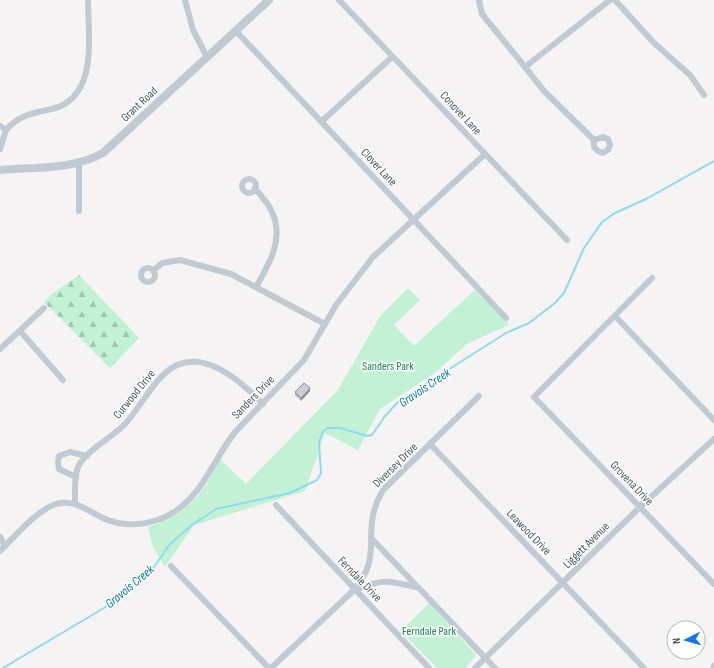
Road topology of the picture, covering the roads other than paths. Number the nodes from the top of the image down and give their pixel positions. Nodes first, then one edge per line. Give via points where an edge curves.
1 (88, 0) edge
2 (185, 0) edge
3 (269, 0) edge
4 (339, 0) edge
5 (479, 0) edge
6 (610, 0) edge
7 (615, 0) edge
8 (236, 31) junction
9 (207, 57) junction
10 (392, 57) junction
11 (525, 67) junction
12 (704, 95) dead end
13 (322, 121) junction
14 (0, 126) edge
15 (6, 130) junction
16 (594, 140) dead end
17 (0, 149) edge
18 (485, 154) junction
19 (79, 163) junction
20 (0, 170) edge
21 (255, 188) dead end
22 (79, 210) dead end
23 (413, 220) junction
24 (567, 240) dead end
25 (153, 271) dead end
26 (652, 278) dead end
27 (256, 287) junction
28 (44, 308) dead end
29 (615, 316) junction
30 (506, 318) dead end
31 (325, 324) junction
32 (20, 331) junction
33 (0, 349) edge
34 (63, 380) dead end
35 (479, 396) dead end
36 (263, 404) junction
37 (714, 420) edge
38 (714, 439) edge
39 (431, 445) junction
40 (87, 456) junction
41 (76, 477) junction
42 (74, 503) junction
43 (276, 505) dead end
44 (640, 507) junction
45 (0, 537) edge
46 (372, 539) junction
47 (2, 548) edge
48 (171, 566) dead end
49 (563, 584) junction
50 (714, 584) edge
51 (417, 587) junction
52 (354, 590) junction
53 (486, 658) junction
54 (270, 668) edge
55 (428, 668) edge
56 (475, 668) edge
57 (495, 668) edge
58 (644, 668) edge

1 - 15 street via 88,61 85,78 76,95 62,105 20,117
2 - 9 street via 193,30
3 - 8 street, Grant Road
4 - 10 street, Conover Lane
5 - 11 street via 482,14
6 - 11 street
7 - 12 street via 654,43 690,75
8 - 9 street, Grant Road
8 - 13 street, Clover Lane
9 - 19 street, Grant Road via 104,153
10 - 13 street
10 - 18 street, Conover Lane
11 - 16 street
13 - 23 street, Clover Lane
14 - 15 street
15 - 17 street
18 - 23 street, Sanders Drive
18 - 24 street, Conover Lane
19 - 20 street, Grant Road
19 - 22 street
21 - 27 street via 270,208 274,218 276,239 273,258
23 - 30 street, Clover Lane
23 - 31 street, Sanders Drive via 373,256
25 - 27 street via 162,263 180,260 231,274
26 - 29 street
27 - 31 street
28 - 32 street
29 - 37 street
29 - 44 street, Grovena Drive via 534,397
31 - 36 street, Sanders Drive via 304,360
32 - 33 street
32 - 34 street
35 - 39 street, Diversey Drive
36 - 40 street, Curwood Drive via 237,378 222,370 205,363 184,364 165,374 122,427
36 - 42 street, Sanders Drive via 226,442 196,492 171,514 147,523 121,524 107,520
38 - 44 street, Liggett Avenue
39 - 46 street, Diversey Drive via 383,490 375,507
39 - 49 street, Leawood Drive
40 - 41 street, Curwood Drive via 78,466
40 - 41 street via 70,452 59,456 60,469
41 - 42 street, Curwood Drive
42 - 47 street via 48,507
43 - 52 street, Ferndale Drive
44 - 49 street, Liggett Avenue
44 - 50 street, Grovena Drive
45 - 47 street
46 - 51 street
46 - 52 street, Diversey Drive via 368,565
48 - 54 street
49 - 53 street, Liggett Avenue
49 - 58 street, Leawood Drive
51 - 52 street, Diversey Drive via 392,581 375,582
51 - 53 street
52 - 54 street, Diversey Drive
52 - 55 street, Ferndale Drive via 372,606
53 - 56 street, Liggett Avenue
53 - 57 street

